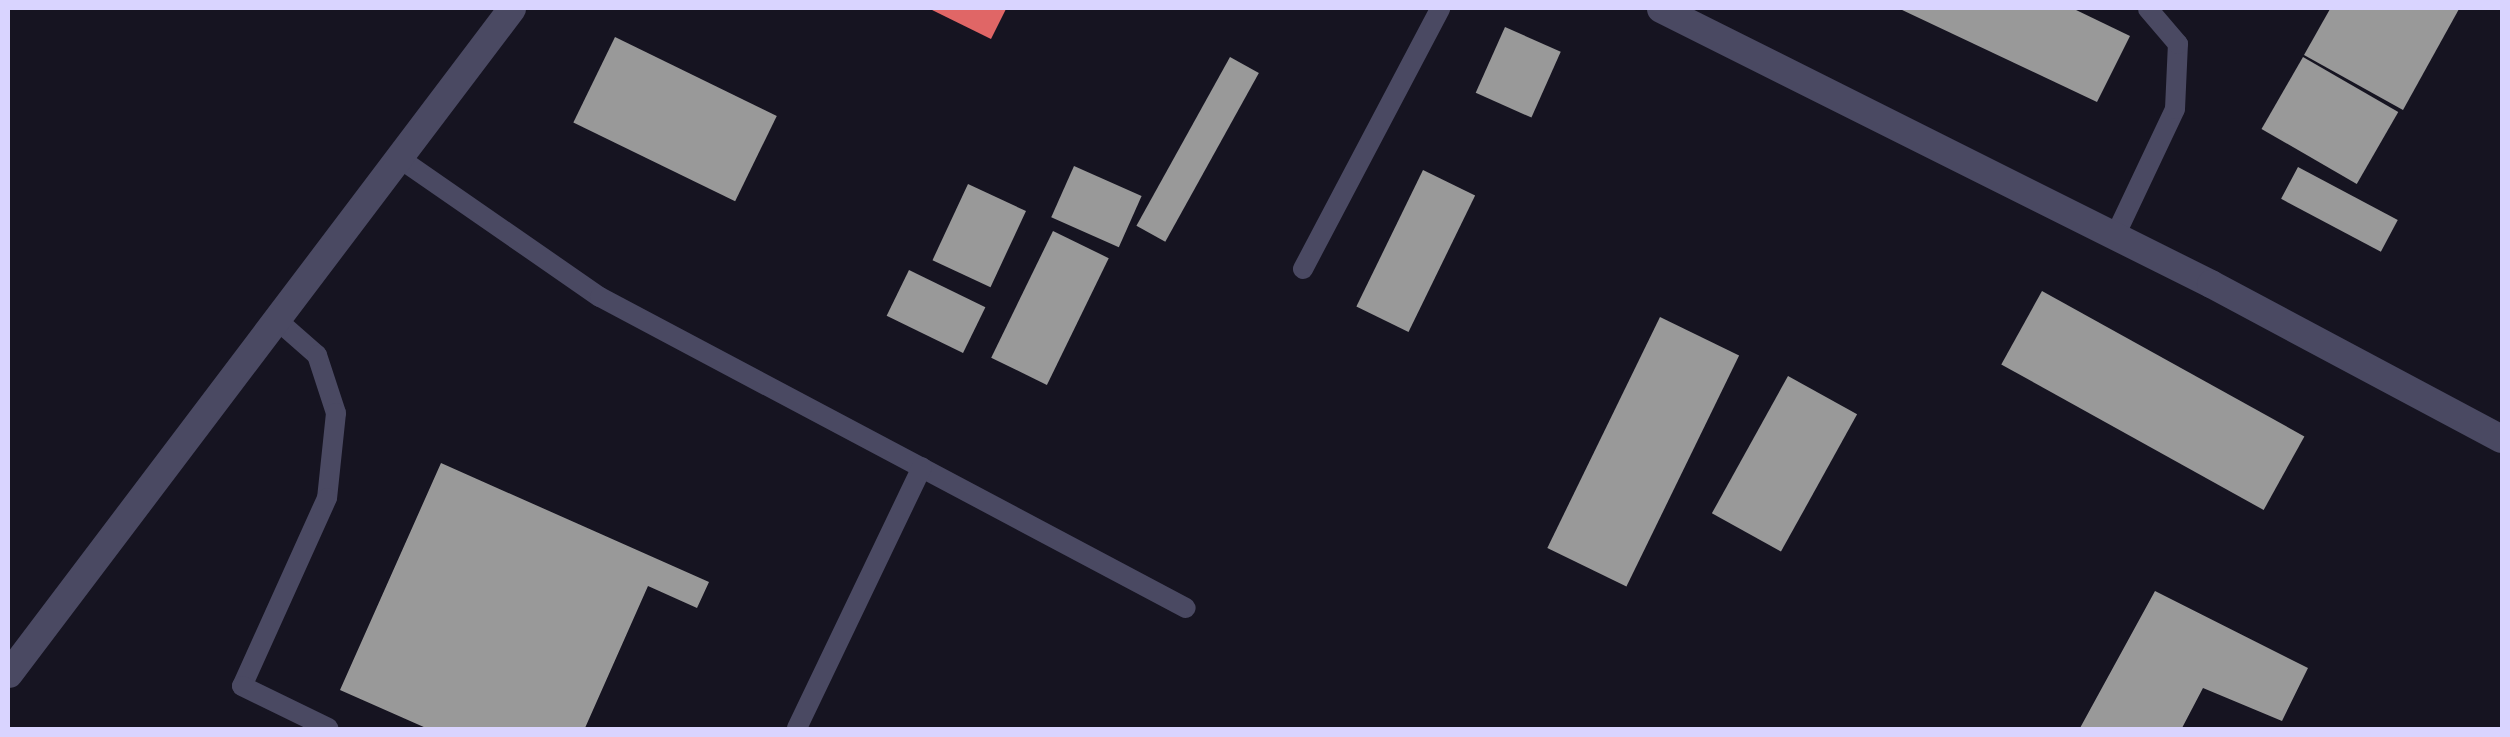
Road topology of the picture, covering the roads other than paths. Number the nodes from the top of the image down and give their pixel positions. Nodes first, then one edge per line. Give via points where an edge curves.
1 (512, 9) edge
2 (1440, 9) edge
3 (1661, 9) edge
4 (2148, 9) edge
5 (399, 158) junction
6 (2115, 236) junction
7 (1303, 269) dead end
8 (277, 320) junction
9 (2501, 439) edge
10 (922, 468) junction
11 (1186, 608) dead end
12 (9, 674) edge
13 (328, 728) edge
14 (797, 728) edge

1 - 5 street
2 - 7 lane
3 - 6 street
4 - 6 lane via 2178,44 2175,109
5 - 8 street
5 - 10 lane via 600,297
6 - 9 street
8 - 12 street
8 - 13 lane via 317,355 336,413 327,498 242,686
10 - 11 lane
10 - 14 lane

